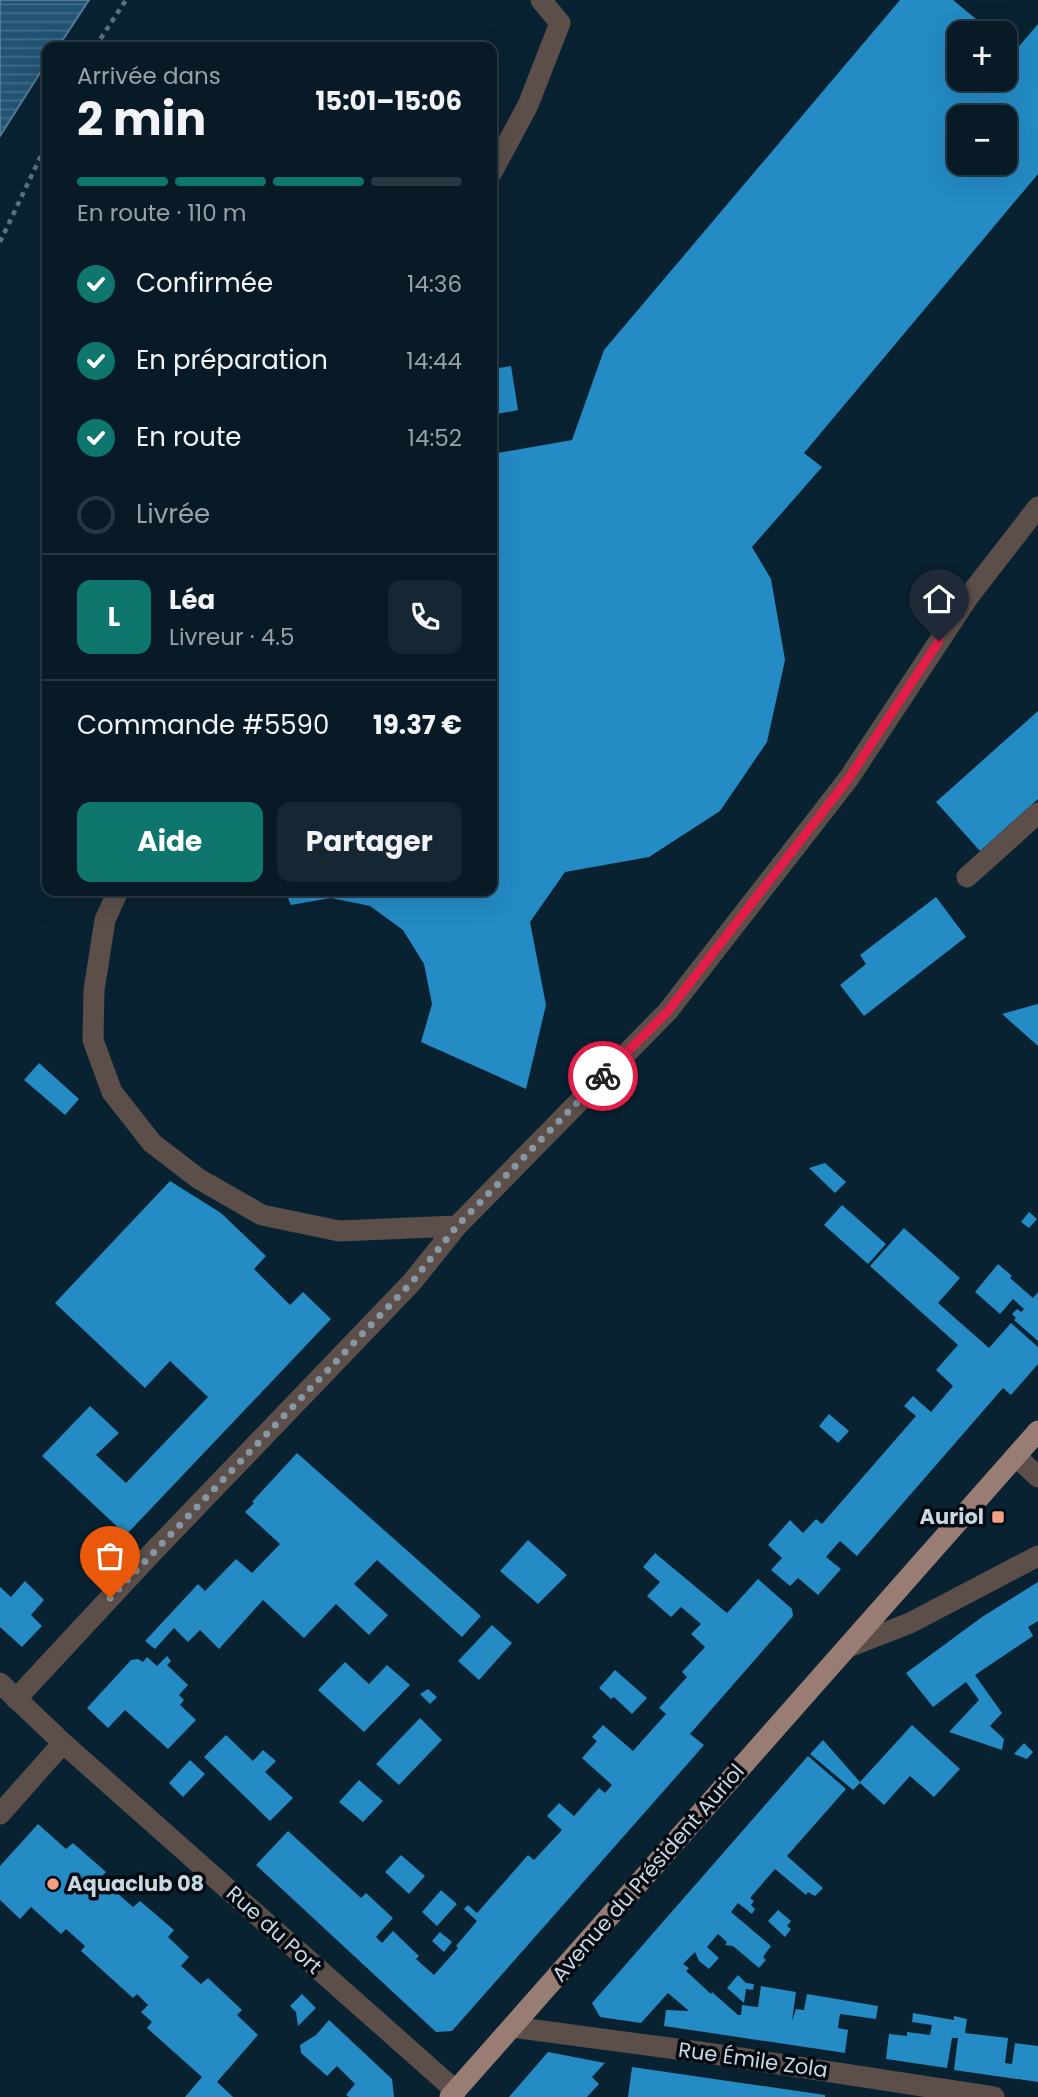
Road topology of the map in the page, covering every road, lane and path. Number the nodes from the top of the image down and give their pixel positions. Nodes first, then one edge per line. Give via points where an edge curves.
1 (126, 0) edge
2 (541, 0) edge
3 (98, 42) edge
4 (42, 154) edge
5 (497, 163) edge
6 (0, 242) edge
7 (1038, 508) edge
8 (1038, 813) edge
9 (967, 877) dead end
10 (116, 896) edge
11 (457, 1226) junction
12 (1038, 1431) edge
13 (1016, 1456) junction
14 (1038, 1477) edge
15 (1038, 1556) edge
16 (846, 1648) junction
17 (0, 1683) edge
18 (16, 1699) junction
19 (63, 1743) junction
20 (0, 1814) edge
21 (512, 2026) junction
22 (453, 2094) edge
23 (994, 2097) edge

1 - 3 path
2 - 5 street via 560,23 528,104
4 - 6 path
7 - 11 street via 969,596 849,778 668,1011
8 - 9 street
10 - 11 street via 105,920 94,990 93,1040 112,1093 152,1143 199,1179 262,1215 339,1231
11 - 18 street via 412,1282
12 - 13 main road, Avenue du Président Auriol
13 - 14 street
13 - 16 main road, Avenue du Président Auriol
15 - 16 street, Avenue du Président Auriol via 910,1623
16 - 21 main road, Avenue du Président Auriol
17 - 18 street, Rue du Port
18 - 19 street, Rue du Port
19 - 20 street
19 - 22 street, Rue du Port
21 - 22 main road, Avenue du Président Auriol
21 - 23 street, Rue Émile Zola

